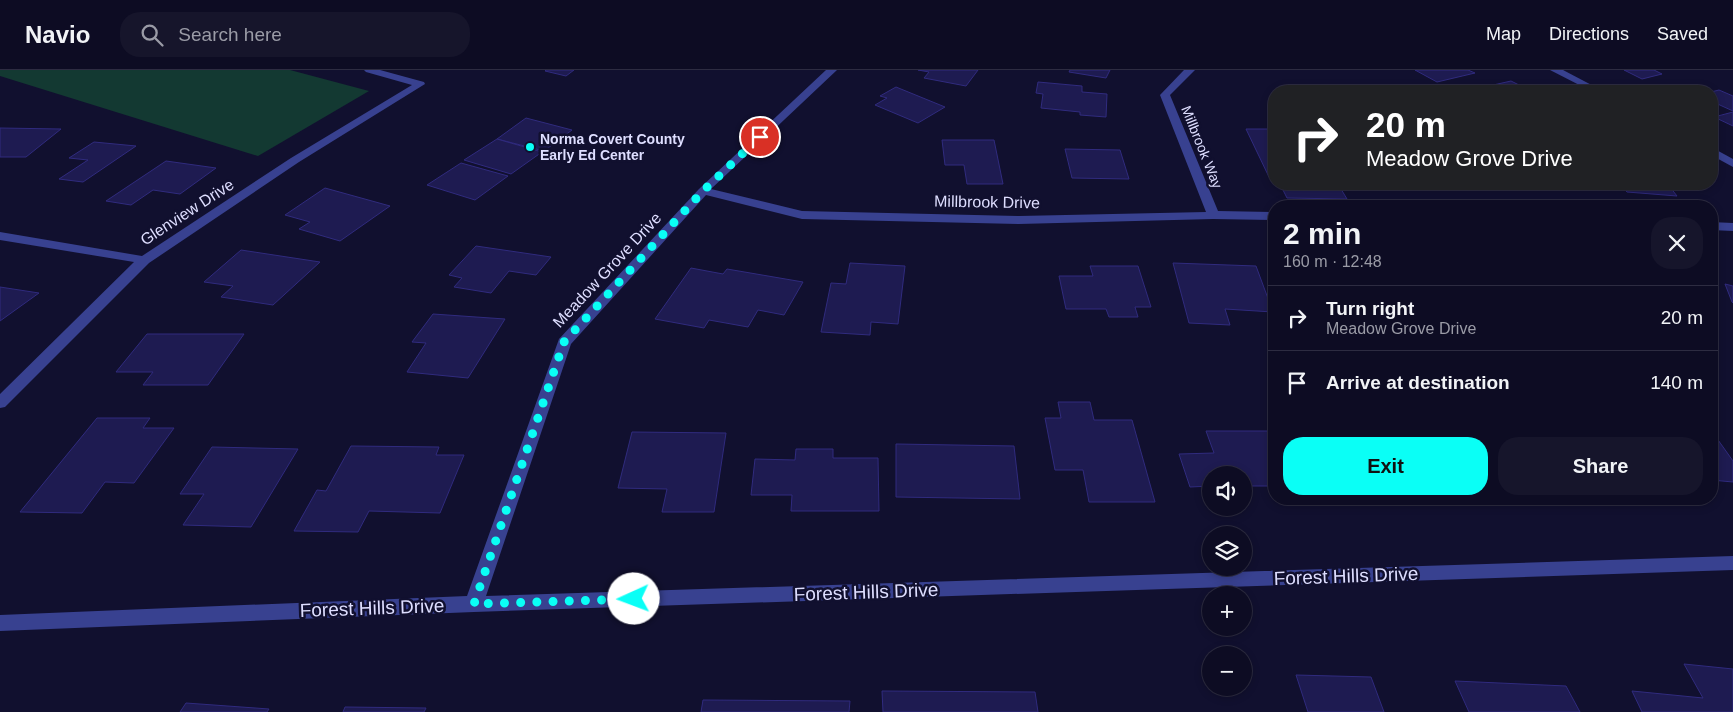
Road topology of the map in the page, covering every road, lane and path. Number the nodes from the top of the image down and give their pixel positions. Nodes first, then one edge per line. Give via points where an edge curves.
1 (369, 70) edge
2 (832, 70) edge
3 (1190, 70) edge
4 (1555, 70) edge
5 (1586, 85) edge
6 (1718, 154) edge
7 (1733, 164) edge
8 (703, 191) junction
9 (1213, 215) junction
10 (1268, 216) edge
11 (1718, 226) edge
12 (1733, 227) edge
13 (0, 236) edge
14 (144, 260) junction
15 (0, 403) edge
16 (1733, 564) edge
17 (474, 604) junction
18 (0, 623) edge

1 - 14 street, Glenview Drive via 420,84 295,160
2 - 8 street, Meadow Grove Drive
3 - 9 street, Millbrook Way via 1165,95
4 - 5 street
6 - 7 street
8 - 9 street, Millbrook Drive via 802,215 1019,220
8 - 17 street, Meadow Grove Drive via 564,342
9 - 10 street, Millbrook Drive
11 - 12 street
13 - 14 street
14 - 15 street, Glenview Drive
16 - 17 street, Forest Hills Drive
17 - 18 street, Forest Hills Drive

